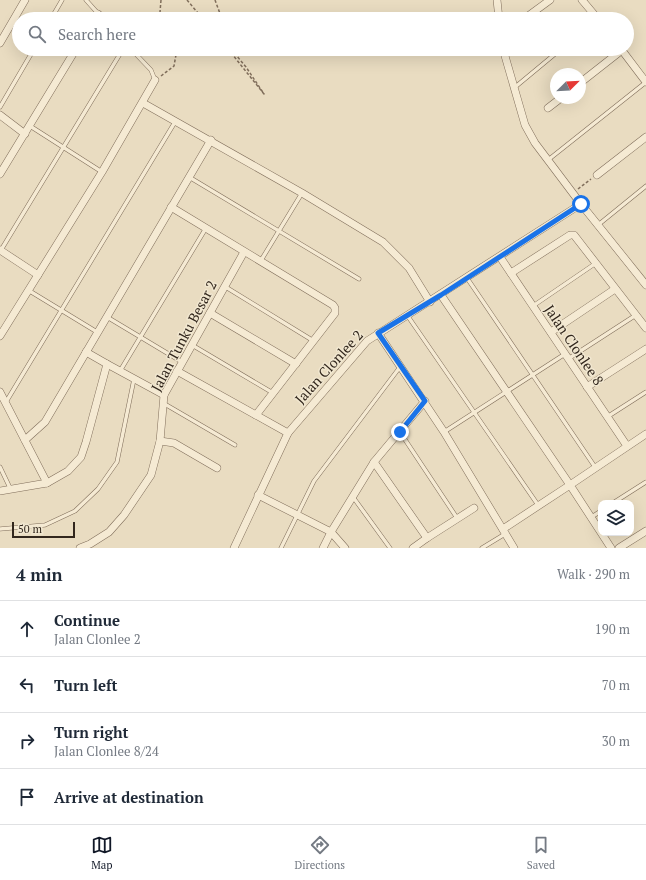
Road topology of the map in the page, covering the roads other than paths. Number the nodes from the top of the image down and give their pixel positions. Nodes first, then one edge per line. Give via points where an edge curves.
1 (25, 0) edge
2 (62, 0) edge
3 (86, 0) edge
4 (497, 0) edge
5 (550, 0) edge
6 (582, 0) edge
7 (18, 12) edge
8 (55, 12) edge
9 (94, 12) edge
10 (498, 12) edge
11 (534, 12) edge
12 (592, 12) edge
13 (12, 22) edge
14 (0, 43) edge
15 (30, 56) edge
16 (72, 56) edge
17 (119, 56) edge
18 (138, 56) edge
19 (506, 56) edge
20 (552, 56) edge
21 (613, 56) edge
22 (626, 56) edge
23 (586, 78) edge
24 (156, 80) joint
25 (646, 82) edge
26 (513, 88) junction
27 (143, 103) junction
28 (553, 104) edge
29 (0, 107) edge
30 (548, 108) dead end
31 (0, 115) edge
32 (176, 121) junction
33 (30, 126) junction
34 (24, 134) junction
35 (646, 137) edge
36 (211, 140) junction
37 (64, 148) junction
38 (548, 160) junction
39 (102, 172) junction
40 (0, 174) edge
41 (597, 175) road end
42 (189, 178) junction
43 (646, 186) edge
44 (302, 193) junction
45 (581, 204) junction
46 (172, 206) junction
47 (598, 225) junction
48 (206, 228) junction
49 (279, 231) junction
50 (0, 250) edge
51 (244, 252) junction
52 (500, 257) junction
53 (260, 262) junction
54 (596, 263) junction
55 (511, 273) junction
56 (38, 275) junction
57 (467, 278) junction
58 (360, 279) dead end
59 (646, 285) edge
60 (224, 286) junction
61 (616, 289) junction
62 (28, 290) junction
63 (441, 295) junction
64 (430, 302) junction
65 (533, 306) junction
66 (61, 310) junction
67 (210, 313) junction
68 (407, 315) junction
69 (636, 315) junction
70 (107, 317) junction
71 (646, 328) edge
72 (98, 332) junction
73 (551, 332) junction
74 (378, 333) junction
75 (0, 336) edge
76 (140, 337) junction
77 (312, 340) junction
78 (192, 345) junction
79 (646, 349) edge
80 (86, 352) junction
81 (567, 356) junction
82 (182, 362) junction
83 (106, 364) junction
84 (296, 364) junction
85 (401, 367) junction
86 (120, 371) junction
87 (177, 372) junction
88 (532, 375) junction
89 (134, 379) junction
90 (587, 387) junction
91 (0, 392) edge
92 (506, 392) junction
93 (646, 392) edge
94 (273, 393) junction
95 (164, 399) junction
96 (425, 401) junction
97 (5, 402) junction
98 (473, 412) junction
99 (256, 415) junction
100 (607, 417) junction
101 (400, 432) junction
102 (444, 432) junction
103 (288, 433) junction
104 (646, 434) edge
105 (25, 440) junction
106 (160, 441) junction
107 (235, 445) dead end
108 (627, 446) junction
109 (374, 462) junction
110 (0, 467) edge
111 (595, 467) junction
112 (217, 468) dead end
113 (646, 482) edge
114 (47, 483) junction
115 (570, 485) junction
116 (12, 490) junction
117 (0, 491) edge
118 (258, 495) junction
119 (353, 496) junction
120 (618, 500) edge
121 (538, 505) junction
122 (474, 508) dead end
123 (598, 513) edge
124 (296, 515) junction
125 (457, 518) junction
126 (590, 518) junction
127 (0, 529) edge
128 (504, 531) junction
129 (646, 531) edge
130 (331, 532) junction
131 (427, 538) junction
132 (80, 548) edge
133 (234, 548) edge
134 (281, 548) edge
135 (323, 548) edge
136 (345, 548) edge
137 (390, 548) edge
138 (413, 548) edge
139 (482, 548) edge
140 (514, 548) edge
141 (611, 548) edge
142 (619, 548) edge

1 - 7 street
2 - 8 lane
3 - 9 lane
4 - 10 street
5 - 11 street
6 - 12 street
13 - 14 street
15 - 29 lane
16 - 33 street
17 - 37 lane
18 - 24 lane via 151,70
19 - 26 street
20 - 26 lane
21 - 23 street
22 - 25 street
24 - 27 street
25 - 38 lane
26 - 38 street via 525,125
27 - 32 street
27 - 39 street
28 - 30 street
31 - 34 street
32 - 36 street
32 - 66 lane
33 - 34 street
33 - 37 lane
34 - 40 street
35 - 41 street
36 - 42 street
36 - 44 street
37 - 39 lane
37 - 50 lane
38 - 45 street
39 - 56 street
42 - 46 street
42 - 49 lane
43 - 47 lane
44 - 49 lane
44 - 64 street via 383,242 409,268
45 - 47 street
45 - 52 street, Jalan Clonlee 2
46 - 48 street
46 - 70 street
47 - 59 street
48 - 51 street
48 - 76 lane
49 - 53 lane
49 - 58 lane
50 - 56 street
51 - 53 street
51 - 60 street, Jalan Tunku Besar 2
52 - 55 street, Jalan Clonlee 8
52 - 57 street, Jalan Clonlee 2
53 - 77 street via 333,305 335,313
54 - 55 street via 574,235 570,235
54 - 61 street
54 - 65 lane
55 - 65 street, Jalan Clonlee 8
56 - 62 street
57 - 63 street, Jalan Clonlee 2
57 - 88 lane
60 - 67 street, Jalan Tunku Besar 2
60 - 77 lane
61 - 69 street
61 - 73 street
62 - 66 lane
62 - 75 street
63 - 64 street, Jalan Clonlee 2
63 - 92 street
64 - 68 street, Jalan Clonlee 2
65 - 73 street, Jalan Clonlee 8
66 - 72 lane
66 - 97 lane
67 - 78 street, Jalan Tunku Besar 2
67 - 84 street
68 - 74 street, Jalan Clonlee 2
68 - 98 lane
69 - 71 street
69 - 81 lane
70 - 72 street
70 - 76 lane
72 - 80 street
73 - 81 street, Jalan Clonlee 8
74 - 85 street
74 - 103 street, Jalan Clonlee 2 via 367,341
76 - 82 lane
76 - 86 lane
77 - 84 street
78 - 82 street, Jalan Tunku Besar 2
78 - 94 lane
79 - 90 street
80 - 83 street
80 - 105 street via 45,422
81 - 88 lane
81 - 90 street, Jalan Clonlee 8
82 - 87 street, Jalan Tunku Besar 2
83 - 86 street
83 - 114 street via 81,457 68,471
84 - 94 street
85 - 96 street
85 - 124 lane via 314,481
86 - 89 street
87 - 95 street, Jalan Tunku Besar 2
87 - 99 street
88 - 92 lane
88 - 111 lane
89 - 95 street
89 - 127 lane via 117,462 98,489 75,511 45,526
90 - 100 street, Jalan Clonlee 8
91 - 97 street
92 - 98 lane
92 - 115 street
93 - 100 lane
94 - 99 street
95 - 106 street, Jalan Tunku Besar 2
95 - 107 lane
96 - 101 street
96 - 102 street
97 - 105 street
98 - 102 lane
98 - 121 lane
99 - 103 street
100 - 108 street, Jalan Clonlee 8
101 - 109 street
101 - 125 lane
102 - 128 street
103 - 118 street, Jalan Clonlee 2
104 - 108 street
105 - 114 street
106 - 112 street via 174,444
106 - 132 street, Jalan Tunku Besar 2 via 151,475 124,515 101,538
108 - 111 street
109 - 119 street
109 - 131 street
110 - 116 lane
111 - 115 street
113 - 120 lane
114 - 116 street
115 - 121 street
115 - 126 street
116 - 117 street
118 - 124 street
118 - 133 street, Jalan Clonlee 2
119 - 130 street
119 - 137 lane
121 - 128 street
122 - 125 street
123 - 126 lane
124 - 130 street
124 - 134 lane
125 - 131 street
126 - 141 street
128 - 139 lane
128 - 140 street
129 - 142 street
130 - 135 street
130 - 136 street
131 - 138 street

